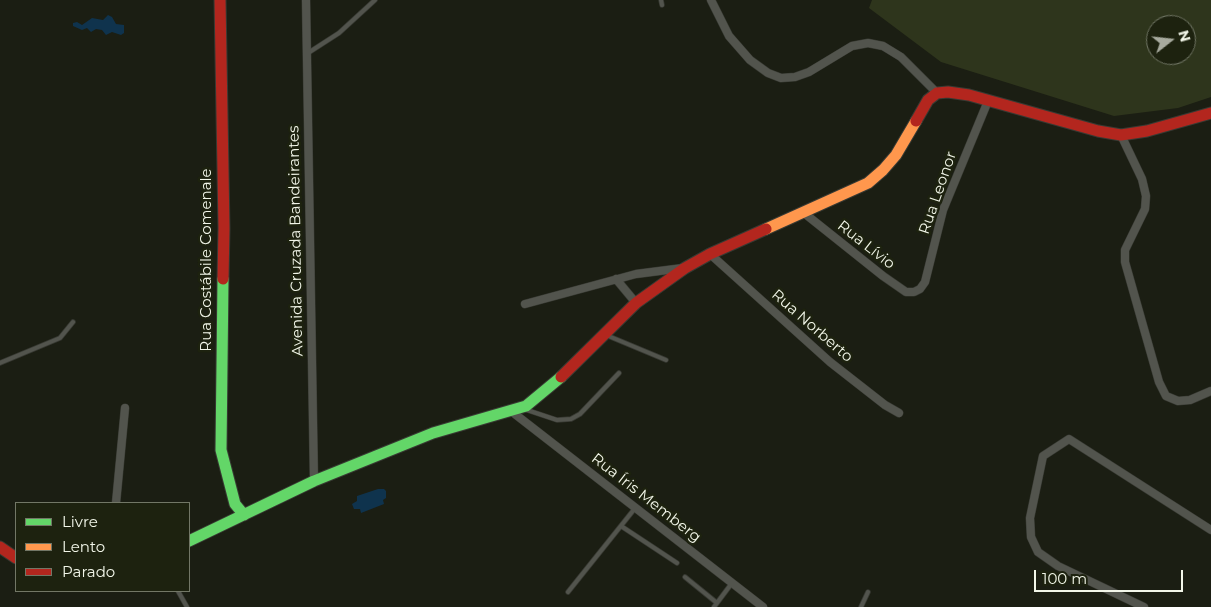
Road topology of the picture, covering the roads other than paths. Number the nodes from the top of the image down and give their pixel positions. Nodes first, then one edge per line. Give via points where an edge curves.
1 (220, 0) edge
2 (306, 0) edge
3 (375, 0) edge
4 (711, 0) edge
5 (306, 54) junction
6 (937, 93) junction
7 (988, 101) junction
8 (1211, 113) edge
9 (1121, 135) junction
10 (804, 213) junction
11 (710, 254) junction
12 (685, 268) junction
13 (616, 279) junction
14 (914, 292) joint
15 (636, 303) junction
16 (525, 304) dead end
17 (73, 322) dead end
18 (604, 334) junction
19 (666, 360) dead end
20 (0, 363) edge
21 (619, 374) dead end
22 (1211, 392) edge
23 (125, 408) dead end
24 (515, 409) junction
25 (899, 413) dead end
26 (314, 481) junction
27 (116, 502) edge
28 (636, 507) junction
29 (244, 515) junction
30 (621, 526) junction
31 (1211, 530) edge
32 (190, 541) edge
33 (0, 547) edge
34 (15, 557) edge
35 (677, 563) dead end
36 (685, 577) dead end
37 (732, 583) junction
38 (179, 592) edge
39 (568, 592) dead end
40 (868, 592) dead end
41 (716, 605) edge
42 (187, 607) edge
43 (763, 607) edge
44 (861, 607) edge
45 (1144, 607) edge

1 - 29 street, Rua Costábile Comenale via 224,228 221,450 235,504
2 - 5 street, Avenida Cruzada Bandeirantes
3 - 5 lane via 338,33
4 - 6 street via 729,36 750,60 768,73 781,78 795,77 852,46 868,43 883,46 901,56
5 - 26 street, Avenida Cruzada Bandeirantes
6 - 7 street via 955,93
6 - 10 street via 928,100 896,155 883,170 868,183
7 - 9 street
7 - 14 street, Rua Leonor via 943,210 925,282
8 - 9 street
9 - 22 street via 1142,179 1146,196 1145,209 1125,250 1125,262 1159,382 1166,396 1178,401
10 - 11 street
10 - 14 street, Rua Lívio via 883,276 906,292
11 - 12 street
11 - 25 street, Rua Norberto via 830,362
12 - 13 street
12 - 15 street
13 - 15 street
13 - 16 street
15 - 18 street
17 - 20 lane via 58,339
18 - 19 lane
18 - 24 street via 550,387 526,406
21 - 24 lane via 580,414 571,419 549,418
23 - 27 street
24 - 26 street via 433,433
24 - 28 street, Rua Íris Memberg
26 - 29 street
28 - 30 lane
28 - 37 street, Rua Íris Memberg
29 - 32 street
30 - 35 lane
30 - 39 lane
31 - 45 street via 1069,439 1042,456 1030,518 1031,537 1038,552 1058,566
33 - 34 street
36 - 41 lane
37 - 41 lane
37 - 43 street, Rua Íris Memberg
38 - 42 lane
40 - 44 lane

